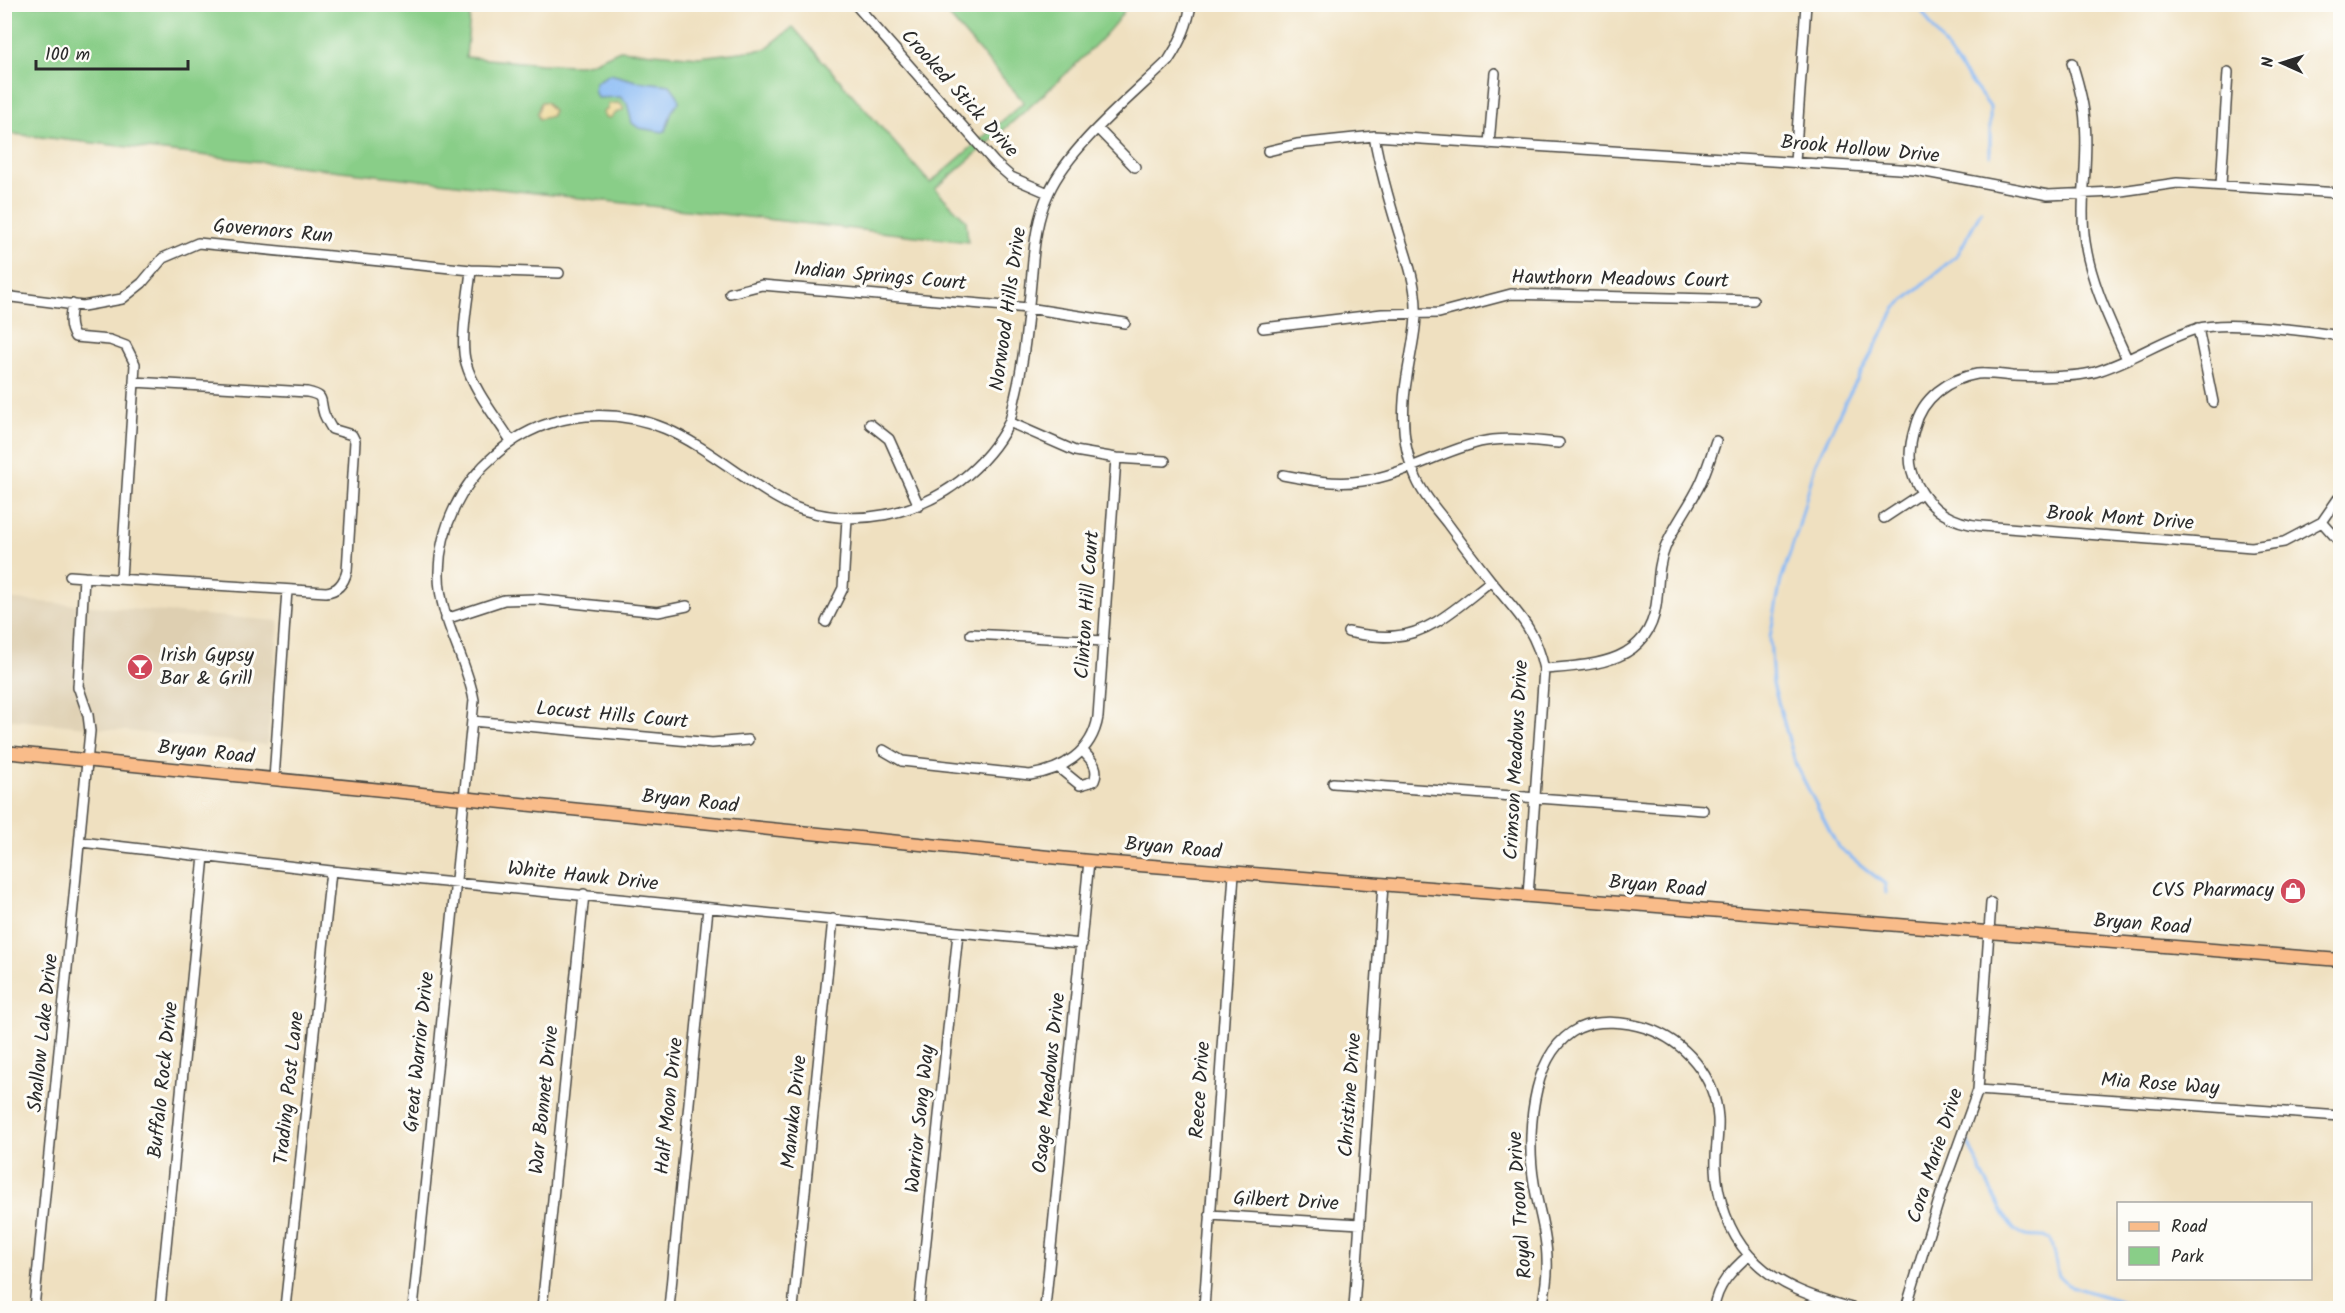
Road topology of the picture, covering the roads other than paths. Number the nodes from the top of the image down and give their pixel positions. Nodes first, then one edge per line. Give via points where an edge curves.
1 (855, 4) edge
2 (1191, 4) edge
3 (1806, 4) edge
4 (2072, 63) dead end
5 (2228, 72) dead end
6 (1495, 73) dead end
7 (1098, 129) junction
8 (1374, 136) junction
9 (1489, 144) junction
10 (1268, 151) dead end
11 (1796, 162) junction
12 (1135, 167) dead end
13 (2221, 185) junction
14 (1048, 193) junction
15 (2340, 194) edge
16 (2082, 195) junction
17 (471, 270) junction
18 (559, 273) dead end
19 (730, 293) dead end
20 (4, 296) edge
21 (1753, 300) dead end
22 (72, 304) junction
23 (1028, 308) junction
24 (1416, 314) junction
25 (1125, 323) dead end
26 (1263, 328) dead end
27 (2198, 328) junction
28 (2340, 336) edge
29 (2127, 359) junction
30 (134, 382) junction
31 (2213, 402) dead end
32 (1009, 422) junction
33 (870, 424) dead end
34 (511, 441) junction
35 (1716, 441) dead end
36 (1559, 443) dead end
37 (1116, 458) junction
38 (1165, 461) dead end
39 (1411, 466) junction
40 (1283, 476) dead end
41 (1922, 493) junction
42 (2340, 496) edge
43 (919, 506) junction
44 (847, 518) junction
45 (1884, 518) dead end
46 (2322, 522) junction
47 (2338, 540) dead end
48 (70, 576) dead end
49 (84, 577) junction
50 (121, 578) junction
51 (1491, 581) junction
52 (287, 590) junction
53 (687, 606) dead end
54 (446, 619) junction
55 (826, 622) dead end
56 (1348, 632) dead end
57 (971, 634) dead end
58 (1104, 641) junction
59 (1544, 669) junction
60 (472, 721) junction
61 (748, 740) dead end
62 (883, 750) dead end
63 (1082, 750) junction
64 (4, 752) edge
65 (88, 761) junction
66 (1059, 768) junction
67 (274, 779) junction
68 (1333, 783) dead end
69 (1534, 798) junction
70 (464, 799) junction
71 (1703, 810) dead end
72 (81, 842) junction
73 (204, 856) junction
74 (1089, 861) junction
75 (331, 871) junction
76 (1234, 874) junction
77 (455, 882) junction
78 (1383, 885) junction
79 (584, 894) junction
80 (1528, 896) junction
81 (1991, 903) dead end
82 (708, 908) junction
83 (833, 919) junction
84 (1989, 932) junction
85 (958, 933) junction
86 (1082, 944) junction
87 (2340, 960) edge
88 (1978, 1090) junction
89 (2340, 1116) edge
90 (1210, 1215) junction
91 (1360, 1224) junction
92 (1749, 1255) junction
93 (34, 1308) edge
94 (160, 1308) edge
95 (285, 1308) edge
96 (413, 1308) edge
97 (542, 1308) edge
98 (669, 1308) edge
99 (794, 1308) edge
100 (919, 1308) edge
101 (1045, 1308) edge
102 (1204, 1308) edge
103 (1354, 1308) edge
104 (1542, 1308) edge
105 (1714, 1308) edge
106 (1852, 1308) edge
107 (1906, 1308) edge

1 - 14 street, Crooked Stick Drive via 995,163 1011,177
2 - 7 street, Norwood Hills Drive via 1181,42 1168,61
3 - 11 street
4 - 16 street via 2086,123
5 - 13 street
6 - 9 street
7 - 12 street
7 - 14 street, Norwood Hills Drive via 1066,160
8 - 9 street, Brook Hollow Drive
8 - 10 street, Brook Hollow Drive
8 - 24 street, Crimson Meadows Drive via 1413,278
9 - 11 street, Brook Hollow Drive
11 - 16 street, Brook Hollow Drive via 1915,170 2023,192
13 - 15 street, Brook Hollow Drive
13 - 16 street, Brook Hollow Drive via 2177,183
14 - 23 street, Norwood Hills Drive via 1034,242
16 - 29 street via 2085,241 2094,284
17 - 18 street, Governors Run
17 - 22 street, Governors Run via 198,243 163,258 122,299
17 - 34 street via 465,362
19 - 23 street, Indian Springs Court via 762,285
20 - 22 street, Governors Run
21 - 24 street, Hawthorn Meadows Court via 1511,294 1439,313
22 - 30 street via 71,332 75,337 110,340 126,346 135,364
23 - 25 street, Indian Springs Court
23 - 32 street, Norwood Hills Drive via 1021,375
24 - 26 street, Hawthorn Meadows Court
24 - 39 street, Crimson Meadows Drive via 1403,415 1404,445
27 - 28 street, Brook Mont Drive via 2230,326
27 - 29 street, Brook Mont Drive
27 - 31 street
29 - 41 street, Brook Mont Drive via 2095,372 2078,374 1979,374 1961,378 1937,392 1924,404 1909,448 1912,475
30 - 50 street
30 - 52 street via 318,394 332,429 352,435 355,441 345,577 333,591
32 - 37 street via 1075,451
32 - 43 street, Norwood Hills Drive via 991,450 969,473
33 - 43 street via 889,439
34 - 44 street, Norwood Hills Drive via 562,419 631,417 679,434 791,506
34 - 54 street, Norwood Hills Drive via 478,470 460,495 446,529 439,571
35 - 59 street via 1698,490 1664,550 1656,609 1642,638 1632,649 1600,664
36 - 39 street via 1489,441
37 - 38 street
37 - 58 street, Clinton Hill Court
39 - 40 street via 1361,481
39 - 51 street, Crimson Meadows Drive via 1422,490
41 - 45 street
41 - 46 street, Brook Mont Drive via 1933,508 1965,524 2252,547 2284,542
42 - 46 street, Brook Mont Drive
43 - 44 street, Norwood Hills Drive via 882,516
44 - 55 street via 843,588
46 - 47 street
48 - 49 street
49 - 50 street
49 - 65 street, Shallow Lake Drive via 78,687 88,716
50 - 52 street
51 - 56 street via 1423,629 1396,637
51 - 59 street, Crimson Meadows Drive via 1532,632
52 - 67 street
53 - 54 street via 658,612 535,599 504,600
54 - 60 street, Norwood Hills Drive via 470,678
57 - 58 street
58 - 63 street, Clinton Hill Court via 1096,726
59 - 69 street, Crimson Meadows Drive
60 - 61 street, Locust Hills Court via 712,743
60 - 70 street, Norwood Hills Drive
62 - 66 street, Clinton Hill Court via 902,761 1008,774 1030,776
63 - 66 street, Clinton Hill Court
63 - 66 street via 1095,764 1094,781 1080,785
64 - 65 main road, Bryan Road
65 - 67 main road, Bryan Road
65 - 72 street, Shallow Lake Drive
67 - 70 main road, Bryan Road
68 - 69 street
69 - 71 street
69 - 80 street, Crimson Meadows Drive
70 - 74 main road, Bryan Road
70 - 77 street, Great Warrior Drive
72 - 73 street, White Hawk Drive
72 - 93 street, Shallow Lake Drive
73 - 75 street, White Hawk Drive
73 - 94 street, Buffalo Rock Drive
74 - 76 main road, Bryan Road
74 - 86 street, Osage Meadows Drive
75 - 77 street, White Hawk Drive
75 - 95 street, Trading Post Lane
76 - 78 main road, Bryan Road
76 - 90 street, Reece Drive
77 - 79 street, White Hawk Drive
77 - 96 street, Great Warrior Drive
78 - 80 main road, Bryan Road
78 - 91 street, Christine Drive
79 - 82 street, White Hawk Drive
79 - 97 street, War Bonnet Drive
80 - 84 main road, Bryan Road
81 - 84 street, Cora Marie Drive
82 - 83 street, White Hawk Drive
82 - 98 street, Half Moon Drive
83 - 85 street, White Hawk Drive
83 - 99 street, Manuka Drive
84 - 87 main road, Bryan Road
84 - 88 street, Cora Marie Drive
85 - 86 street, White Hawk Drive
85 - 100 street, Warrior Song Way
86 - 101 street, Osage Meadows Drive
88 - 89 street, Mia Rose Way
88 - 107 street, Cora Marie Drive
90 - 91 street, Gilbert Drive
90 - 102 street, Reece Drive
91 - 103 street, Christine Drive
92 - 104 street, Royal Troon Drive via 1727,1218 1719,1195 1717,1108 1701,1069 1680,1045 1652,1030 1623,1023 1592,1024 1569,1035 1549,1055 1536,1091 1531,1153 1533,1182 1546,1238
92 - 105 street via 1725,1279
92 - 106 street, Royal Troon Drive via 1776,1278 1810,1297

